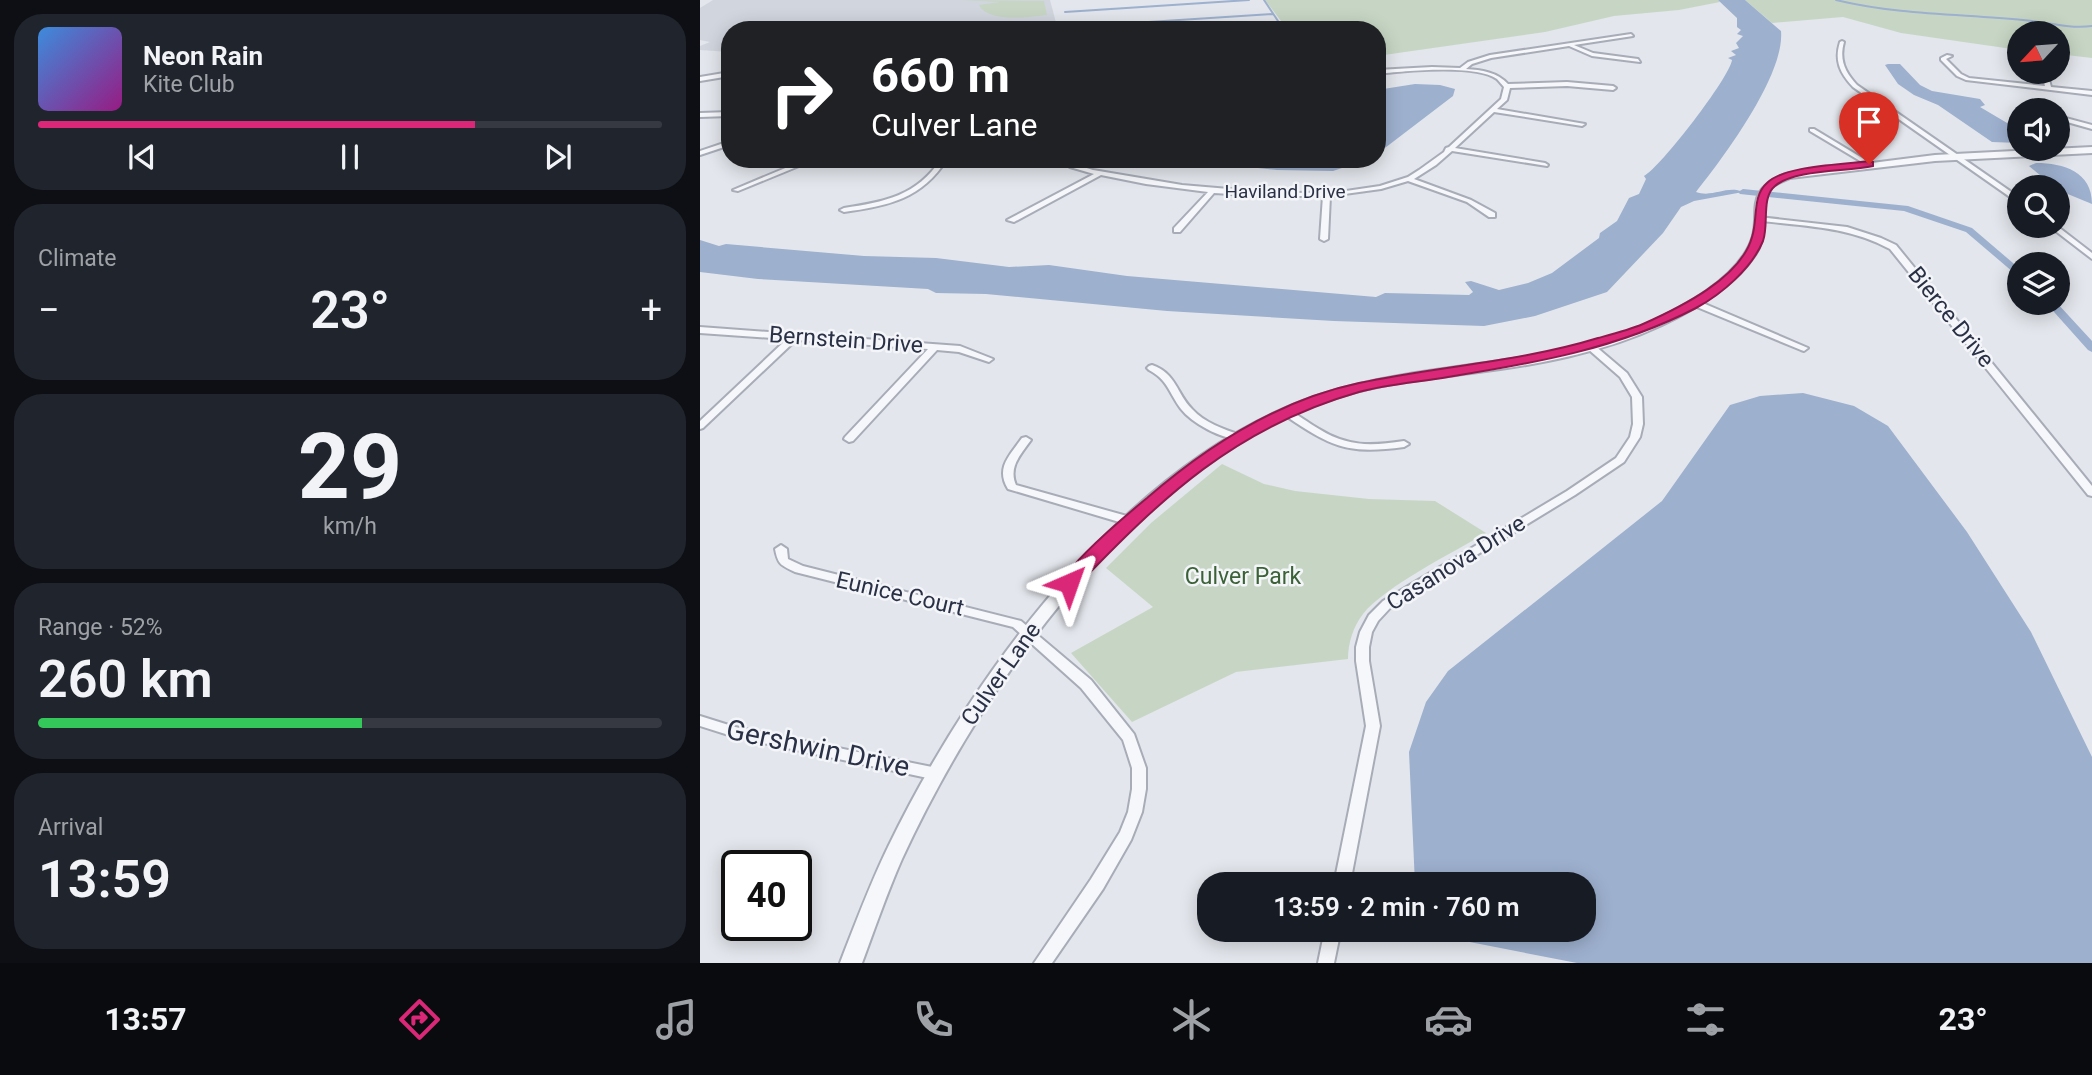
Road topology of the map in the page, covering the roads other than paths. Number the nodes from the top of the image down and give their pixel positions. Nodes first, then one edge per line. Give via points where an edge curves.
1 (1631, 35) dead end
2 (1842, 42) dead end
3 (1571, 46) junction
4 (1949, 56) dead end
5 (1638, 61) dead end
6 (1462, 69) junction
7 (1386, 71) edge
8 (721, 76) edge
9 (700, 79) edge
10 (2048, 84) edge
11 (1506, 86) junction
12 (1613, 89) dead end
13 (2049, 89) junction
14 (2092, 93) edge
15 (1492, 110) junction
16 (721, 114) edge
17 (700, 115) edge
18 (2070, 121) edge
19 (1582, 124) dead end
20 (2092, 127) edge
21 (1812, 130) dead end
22 (721, 147) edge
23 (1448, 149) junction
24 (2092, 150) edge
25 (700, 153) edge
26 (1955, 157) junction
27 (1869, 164) junction
28 (1545, 165) dead end
29 (791, 168) edge
30 (940, 168) edge
31 (1077, 168) edge
32 (1100, 173) junction
33 (1409, 179) junction
34 (1213, 190) junction
35 (736, 191) dead end
36 (2007, 193) edge
37 (1326, 194) junction
38 (844, 210) dead end
39 (1492, 215) dead end
40 (1762, 219) junction
41 (1011, 220) dead end
42 (1177, 230) dead end
43 (2068, 238) edge
44 (1324, 239) dead end
45 (2092, 257) edge
46 (1695, 303) junction
47 (700, 330) edge
48 (796, 336) junction
49 (935, 347) junction
50 (1591, 347) junction
51 (1804, 348) dead end
52 (989, 359) dead end
53 (1152, 368) dead end
54 (1286, 412) junction
55 (700, 426) edge
56 (1237, 438) junction
57 (849, 439) dead end
58 (1026, 440) dead end
59 (1404, 444) dead end
60 (2092, 493) edge
61 (1130, 520) junction
62 (781, 549) dead end
63 (1029, 632) junction
64 (700, 721) edge
65 (937, 774) junction
66 (1344, 872) edge
67 (1330, 942) edge
68 (851, 963) edge
69 (1042, 963) edge
70 (1326, 963) edge

1 - 3 street
2 - 26 street via 1840,64 1855,86
3 - 5 street
3 - 6 street via 1481,59
4 - 13 street via 1943,59 1968,79
6 - 7 street
6 - 11 street
8 - 9 street
10 - 13 street
11 - 12 street via 1567,84
11 - 15 street, Haviland Drive via 1506,96
13 - 14 street
15 - 19 street
15 - 23 street, Haviland Drive
16 - 17 street
18 - 20 street
21 - 27 street
22 - 25 street
23 - 28 street
23 - 33 street, Haviland Drive
24 - 26 street, Culver Lane
26 - 27 street, Culver Lane
26 - 36 street
27 - 40 street, Culver Lane via 1779,179 1763,194
29 - 35 street
30 - 38 street via 935,177 910,193
31 - 32 street, Haviland Drive
32 - 34 street, Haviland Drive
32 - 41 street
33 - 37 street, Haviland Drive
33 - 39 street via 1469,201
34 - 37 street, Haviland Drive
34 - 42 street
37 - 44 street
40 - 46 street, Culver Lane via 1757,241 1742,264
40 - 60 street, Bierce Drive via 1851,230 1893,247
43 - 45 street
46 - 50 street, Culver Lane via 1645,328
46 - 51 street
47 - 48 street, Bernstein Drive
48 - 49 street, Bernstein Drive
48 - 55 street
49 - 52 street, Bernstein Drive via 971,351
49 - 57 street
50 - 54 street, Culver Lane via 1370,385
50 - 66 street, Casanova Drive via 1624,375 1637,397 1639,424 1619,460 1387,604 1367,625 1361,649 1373,726
53 - 56 street via 1166,374 1191,414
54 - 56 street, Culver Lane
54 - 59 street via 1330,442 1355,448
56 - 61 street, Culver Lane
58 - 61 street via 1007,469 1012,487
61 - 63 street, Culver Lane
62 - 63 street, Eunice Court via 789,566 1003,618
63 - 65 street, Culver Lane
63 - 69 street via 1106,707 1129,738 1139,768 1135,811 1126,835
64 - 65 street, Gershwin Drive
65 - 68 street, Culver Lane via 896,852
67 - 70 street

